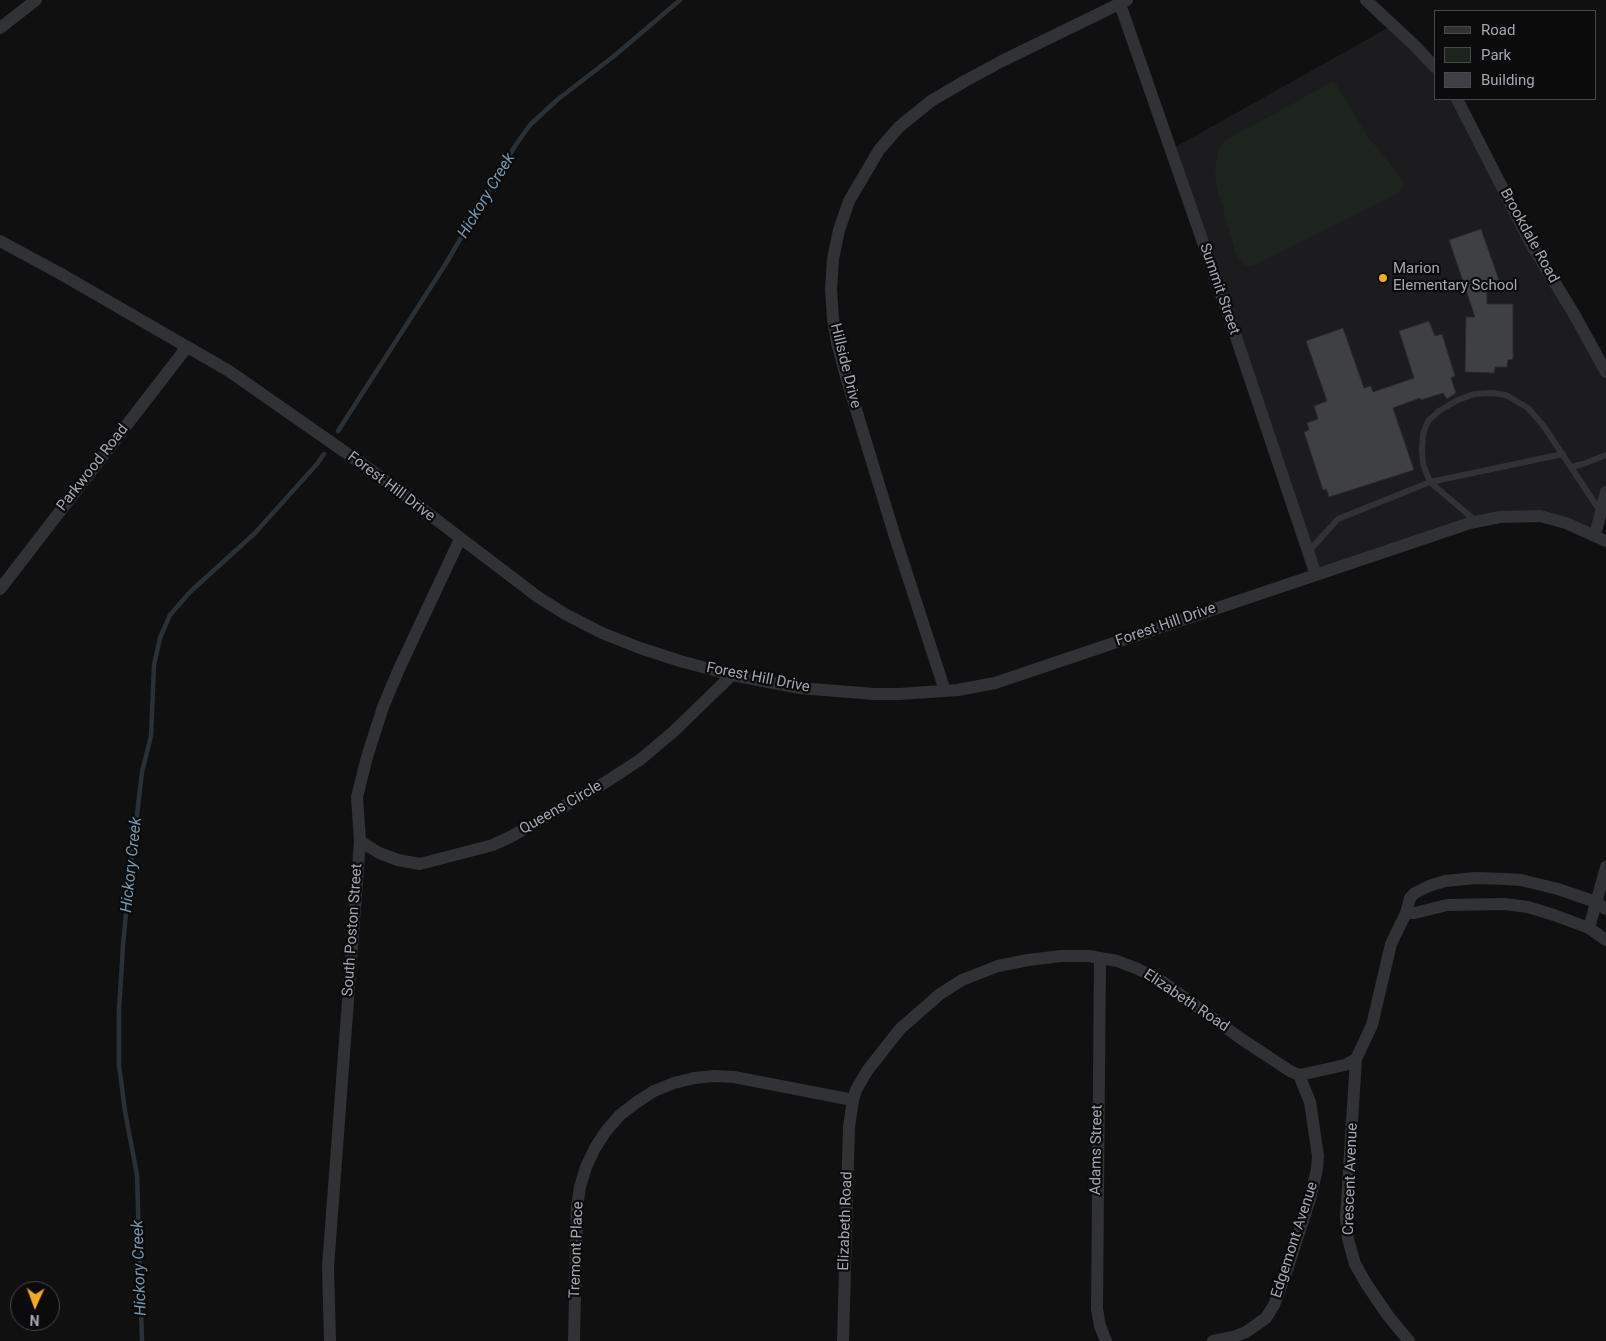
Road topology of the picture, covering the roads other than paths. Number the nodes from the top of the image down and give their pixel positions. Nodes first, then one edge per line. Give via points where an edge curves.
1 (36, 0) edge
2 (1366, 0) edge
3 (1123, 2) edge
4 (0, 28) edge
5 (1434, 66) edge
6 (1457, 100) edge
7 (0, 241) edge
8 (187, 347) junction
9 (1606, 372) edge
10 (1563, 454) junction
11 (1606, 455) edge
12 (1571, 467) junction
13 (1430, 482) junction
14 (1606, 492) edge
15 (1601, 512) junction
16 (1477, 522) junction
17 (1601, 538) edge
18 (460, 539) junction
19 (1308, 552) junction
20 (1316, 575) junction
21 (0, 589) edge
22 (732, 675) junction
23 (945, 692) junction
24 (360, 841) junction
25 (1606, 867) edge
26 (1601, 905) edge
27 (1406, 913) junction
28 (1589, 928) junction
29 (1606, 940) edge
30 (1100, 958) junction
31 (1356, 1059) junction
32 (1299, 1075) junction
33 (853, 1100) junction
34 (330, 1341) edge
35 (574, 1341) edge
36 (843, 1341) edge
37 (1106, 1341) edge
38 (1213, 1341) edge
39 (1408, 1341) edge

1 - 4 street
2 - 5 street
3 - 19 street, Summit Street
3 - 23 street, Hillside Drive via 965,81 899,127 869,167 850,201 839,230 831,289 837,343
6 - 9 street, Brookdale Road via 1530,242
7 - 8 street, Forest Hill Drive
8 - 18 street, Forest Hill Drive via 275,403
8 - 21 street, Parkwood Road
10 - 12 lane
10 - 13 lane
10 - 13 lane via 1543,425 1517,400 1492,393 1474,394 1439,411 1428,421 1422,450
11 - 12 lane
12 - 15 lane
13 - 16 lane
13 - 19 lane via 1338,519
14 - 15 street
15 - 17 street
16 - 17 street, Forest Hill Drive via 1500,517 1540,516
16 - 20 street, Forest Hill Drive
18 - 22 street, Forest Hill Drive via 564,614 640,648
18 - 24 street, South Poston Street via 383,707 357,797
19 - 20 street, Summit Street
20 - 23 street, Forest Hill Drive via 995,683
22 - 23 street, Forest Hill Drive via 834,692
22 - 24 street, Queens Circle via 641,759 493,845 420,864 398,860
24 - 34 street, South Poston Street via 328,1267
25 - 26 street
26 - 27 street via 1521,880 1476,878 1445,881 1415,893 1410,898
26 - 28 street
27 - 28 street via 1447,905 1506,904 1528,907
27 - 31 street via 1390,944 1372,1025
28 - 29 street
30 - 32 street, Elizabeth Road via 1138,969 1163,982 1240,1038
30 - 33 street, Elizabeth Road via 1061,956 1028,960 998,966 962,980 940,994 900,1029 867,1070
30 - 37 street, Adams Street via 1097,1309
31 - 32 street via 1345,1065
31 - 39 street, Crescent Avenue via 1346,1217 1348,1239 1355,1264 1367,1285
32 - 38 street, Edgemont Avenue via 1310,1102 1317,1147 1317,1169 1310,1199 1287,1270 1266,1318 1246,1332
33 - 35 street, Tremont Place via 714,1076 674,1083 648,1095 620,1115 595,1148 580,1187
33 - 36 street, Elizabeth Road via 849,1127

